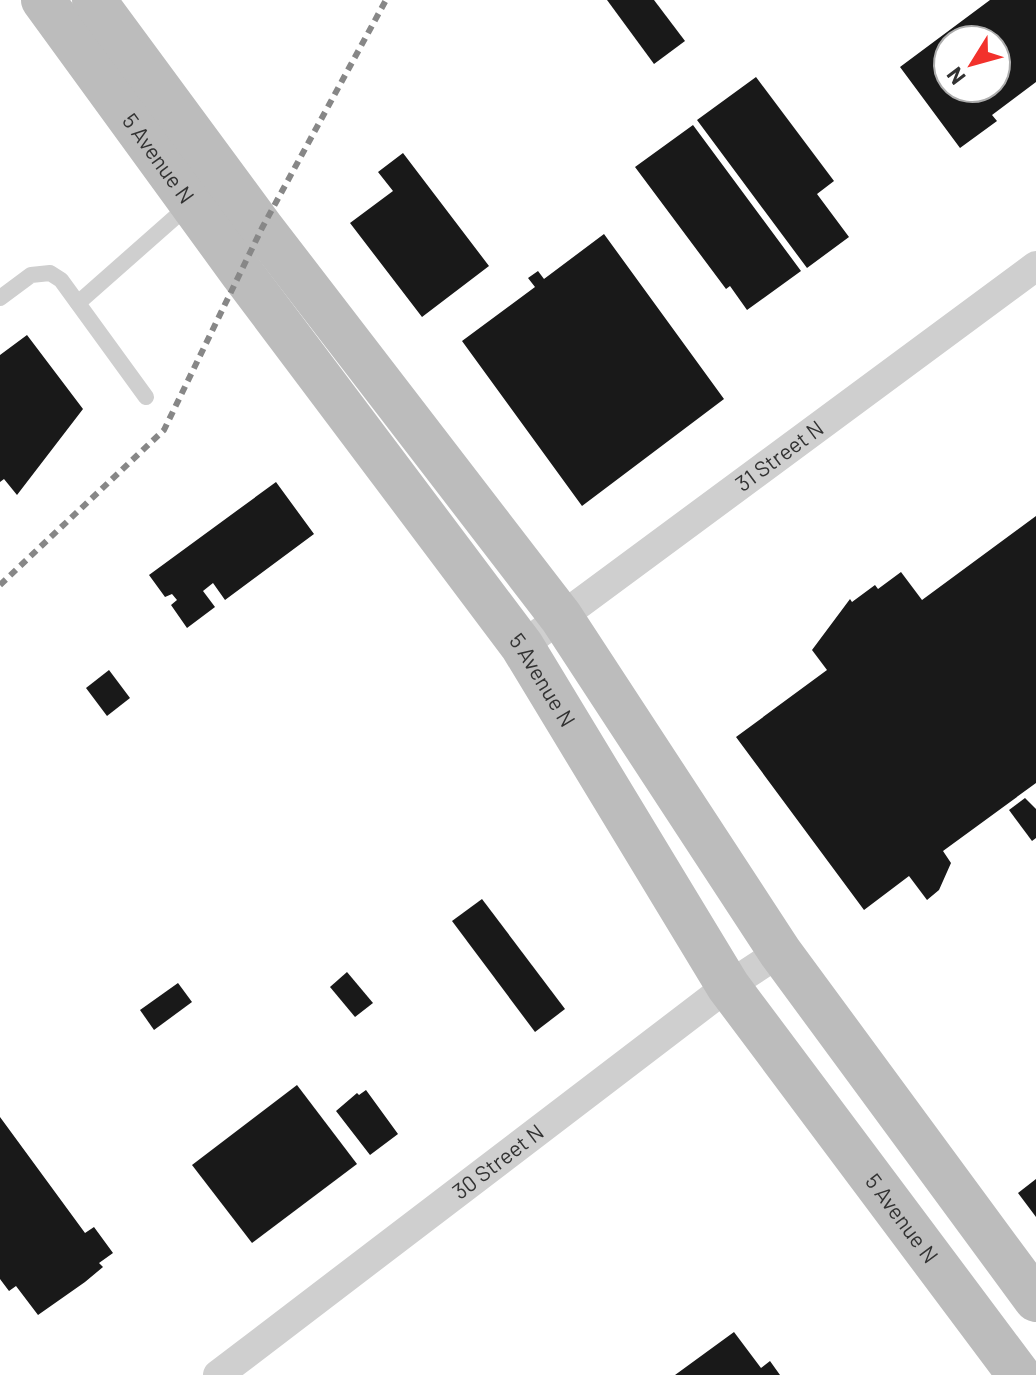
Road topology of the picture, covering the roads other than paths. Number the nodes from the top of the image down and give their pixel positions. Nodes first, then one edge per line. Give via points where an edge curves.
1 (43, 0) edge
2 (94, 0) edge
3 (207, 189) junction
4 (1036, 266) edge
5 (0, 298) edge
6 (78, 303) junction
7 (146, 397) dead end
8 (561, 617) junction
9 (522, 646) junction
10 (780, 952) junction
11 (728, 986) junction
12 (1036, 1300) edge
13 (218, 1375) edge
14 (1019, 1375) edge

1 - 3 main road, 5 Avenue N
2 - 3 main road, 5 Avenue N
3 - 6 lane
3 - 8 main road, 5 Avenue N
3 - 9 main road, 5 Avenue N
4 - 8 street, 31 Street N
5 - 6 lane via 31,275 50,273
6 - 7 lane
8 - 9 street, 31 Street N
8 - 10 main road, 5 Avenue N
9 - 11 main road, 5 Avenue N
10 - 11 street, 30 Street N
10 - 12 main road, 5 Avenue N
11 - 13 street, 30 Street N
11 - 14 main road, 5 Avenue N

